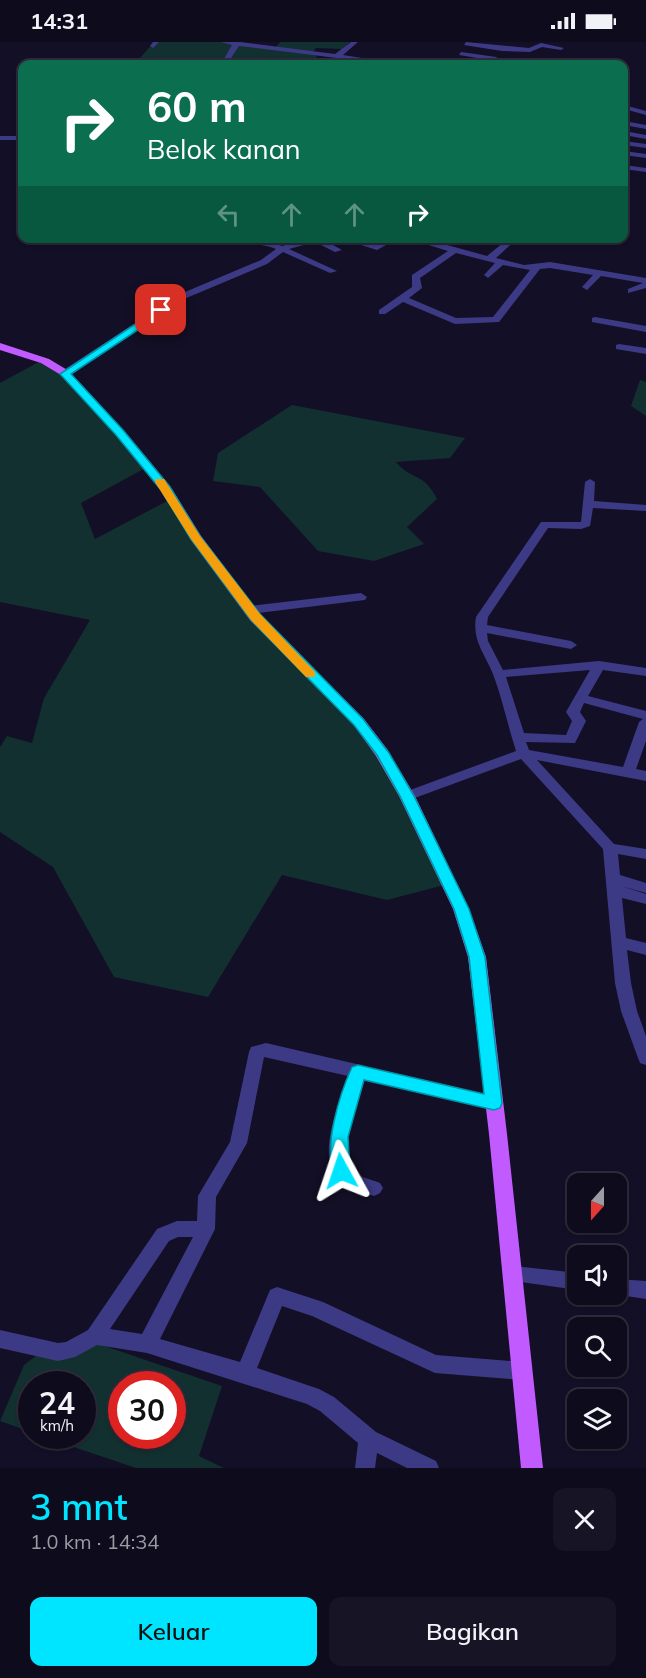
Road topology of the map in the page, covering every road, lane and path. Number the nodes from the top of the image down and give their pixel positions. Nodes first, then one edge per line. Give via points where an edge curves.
1 (224, 42) edge
2 (355, 42) edge
3 (237, 43) edge
4 (271, 44) edge
5 (466, 44) dead end
6 (504, 46) edge
7 (561, 48) dead end
8 (461, 54) dead end
9 (335, 56) junction
10 (226, 60) edge
11 (330, 60) edge
12 (356, 60) edge
13 (486, 60) edge
14 (495, 60) edge
15 (628, 108) edge
16 (646, 112) edge
17 (628, 124) edge
18 (646, 127) edge
19 (628, 134) edge
20 (646, 136) edge
21 (0, 138) edge
22 (18, 138) edge
23 (628, 144) edge
24 (646, 146) edge
25 (628, 154) edge
26 (644, 156) edge
27 (628, 165) edge
28 (628, 166) edge
29 (646, 170) edge
30 (264, 243) edge
31 (303, 243) edge
32 (326, 243) edge
33 (362, 243) edge
34 (385, 243) edge
35 (429, 243) edge
36 (439, 243) edge
37 (507, 243) edge
38 (437, 245) junction
39 (283, 248) junction
40 (456, 249) junction
41 (338, 250) dead end
42 (490, 258) junction
43 (438, 261) junction
44 (501, 262) junction
45 (538, 265) junction
46 (451, 267) dead end
47 (333, 271) dead end
48 (600, 272) junction
49 (488, 275) dead end
50 (646, 283) edge
51 (587, 287) dead end
52 (631, 291) dead end
53 (402, 298) junction
54 (382, 312) dead end
55 (595, 320) dead end
56 (646, 329) edge
57 (0, 346) edge
58 (619, 347) dead end
59 (646, 351) edge
60 (65, 374) junction
61 (590, 482) dead end
62 (587, 504) junction
63 (646, 508) edge
64 (361, 597) dead end
65 (250, 610) junction
66 (480, 628) junction
67 (571, 645) dead end
68 (599, 665) junction
69 (646, 672) edge
70 (500, 674) junction
71 (579, 698) junction
72 (646, 715) edge
73 (646, 722) edge
74 (520, 737) junction
75 (523, 753) junction
76 (628, 772) junction
77 (646, 776) edge
78 (407, 796) junction
79 (610, 849) junction
80 (646, 854) edge
81 (614, 884) junction
82 (646, 888) edge
83 (646, 899) edge
84 (620, 942) junction
85 (646, 949) edge
86 (646, 1058) edge
87 (358, 1072) junction
88 (494, 1103) junction
89 (374, 1188) dead end
90 (206, 1229) junction
91 (514, 1274) junction
92 (567, 1281) edge
93 (627, 1288) edge
94 (646, 1290) edge
95 (95, 1336) junction
96 (0, 1339) edge
97 (147, 1344) junction
98 (522, 1371) junction
99 (245, 1373) junction
100 (369, 1439) junction
101 (365, 1468) edge
102 (429, 1468) edge
103 (532, 1468) edge

1 - 3 street
2 - 9 street
3 - 4 street
3 - 10 street
4 - 9 street
5 - 6 street
6 - 7 street via 530,50 541,45
6 - 14 street
8 - 13 street
9 - 11 street
9 - 12 street
15 - 16 street
17 - 18 street
19 - 20 street
21 - 22 street
23 - 24 street
25 - 26 street
26 - 27 street
28 - 29 street
30 - 39 street
31 - 39 street
32 - 41 street
33 - 34 street via 377,247
35 - 38 street
36 - 38 street
37 - 42 street
38 - 40 street
39 - 47 street
39 - 60 street via 264,262 181,297
40 - 42 street
40 - 43 street
42 - 44 street
43 - 46 street
43 - 53 street via 415,277 418,287
44 - 45 street via 525,268
44 - 49 street
45 - 48 street
45 - 53 street via 496,321 455,321
48 - 50 street
48 - 51 street
50 - 52 street
53 - 54 street
55 - 56 street
57 - 60 main road via 45,361
58 - 59 street
60 - 65 main road via 166,489 195,537
61 - 62 street
62 - 63 street
62 - 66 street via 584,525 543,526 482,617
64 - 65 street
65 - 78 main road via 359,722
66 - 67 street
66 - 70 street via 482,641
68 - 69 street
68 - 70 street
68 - 71 street
70 - 74 street
71 - 72 street
71 - 74 street via 573,714 579,722 570,740
73 - 76 street
74 - 75 street
75 - 76 street
75 - 78 street
75 - 79 street
76 - 77 street
78 - 88 main road via 471,935
79 - 80 street
79 - 81 street
81 - 82 street
81 - 83 street
81 - 84 street
84 - 85 street
84 - 86 street via 625,992
87 - 88 street
87 - 89 street via 341,1126 339,1164 347,1176
87 - 90 street via 266,1050 257,1052 238,1143 207,1196
88 - 91 main road
90 - 95 street via 177,1229 163,1235
90 - 97 street
91 - 92 street
91 - 98 main road
93 - 94 street
95 - 96 street via 68,1351 58,1352
95 - 97 street
97 - 99 street
98 - 99 street via 435,1364 316,1308 277,1296
98 - 103 main road
99 - 100 street via 312,1396
100 - 101 street
100 - 102 street

